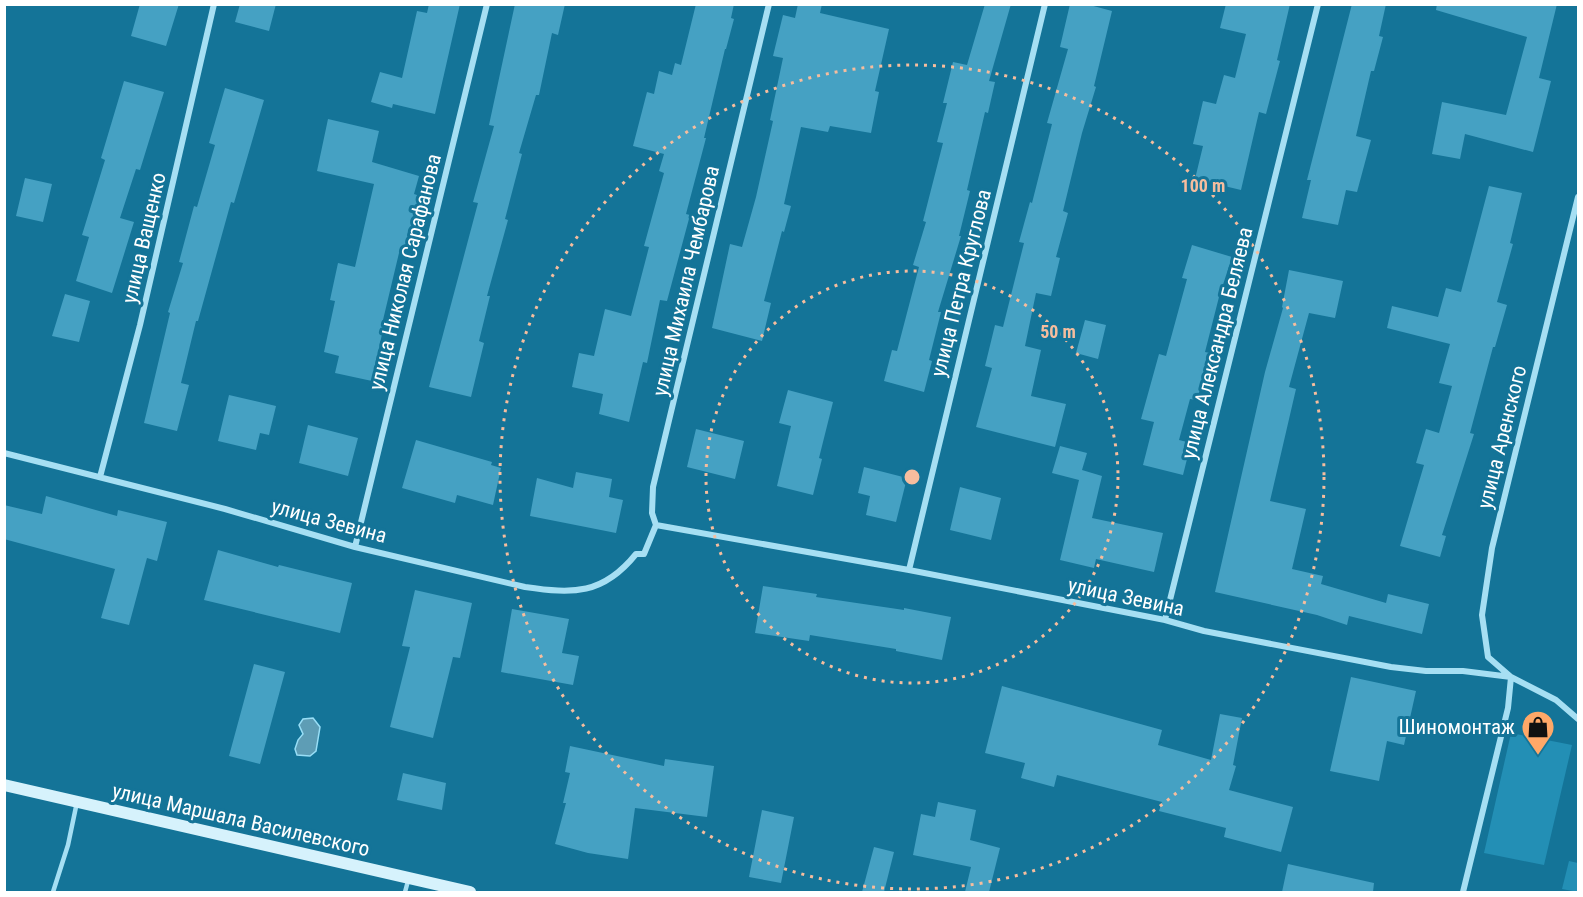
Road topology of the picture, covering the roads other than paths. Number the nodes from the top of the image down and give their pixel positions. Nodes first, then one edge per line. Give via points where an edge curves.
1 (214, 4) edge
2 (487, 4) edge
3 (769, 4) edge
4 (1045, 4) edge
5 (1318, 4) edge
6 (1578, 197) edge
7 (4, 453) edge
8 (100, 477) junction
9 (656, 525) junction
10 (355, 547) junction
11 (636, 554) joint
12 (909, 570) junction
13 (1165, 620) junction
14 (1511, 677) junction
15 (1578, 720) edge
16 (4, 785) edge
17 (77, 802) junction
18 (409, 878) junction
19 (53, 892) edge
20 (405, 892) edge
21 (470, 892) edge
22 (1463, 892) edge

1 - 8 street, улица Ващенко via 140,325
2 - 10 street, улица Николая Сарафанова
3 - 9 street, улица Михаила Чембарова via 653,487 652,513
4 - 12 street, улица Петра Круглова
5 - 13 street, улица Александра Беляева
6 - 14 street, улица Аренского via 1492,548 1482,615 1488,657
7 - 8 street, улица Зевина
8 - 10 street, улица Зевина
9 - 11 street, улица Михаила Чембарова via 644,554
9 - 12 street, улица Зевина
10 - 11 street, улица Зевина via 553,591 603,585
12 - 13 street, улица Зевина
13 - 14 street, улица Зевина via 1391,667
14 - 15 street, улица Зевина via 1556,700
14 - 22 street via 1508,708
16 - 17 main road, улица Маршала Василевского
17 - 18 main road, улица Маршала Василевского
17 - 19 lane
18 - 20 lane
18 - 21 main road, улица Маршала Василевского

